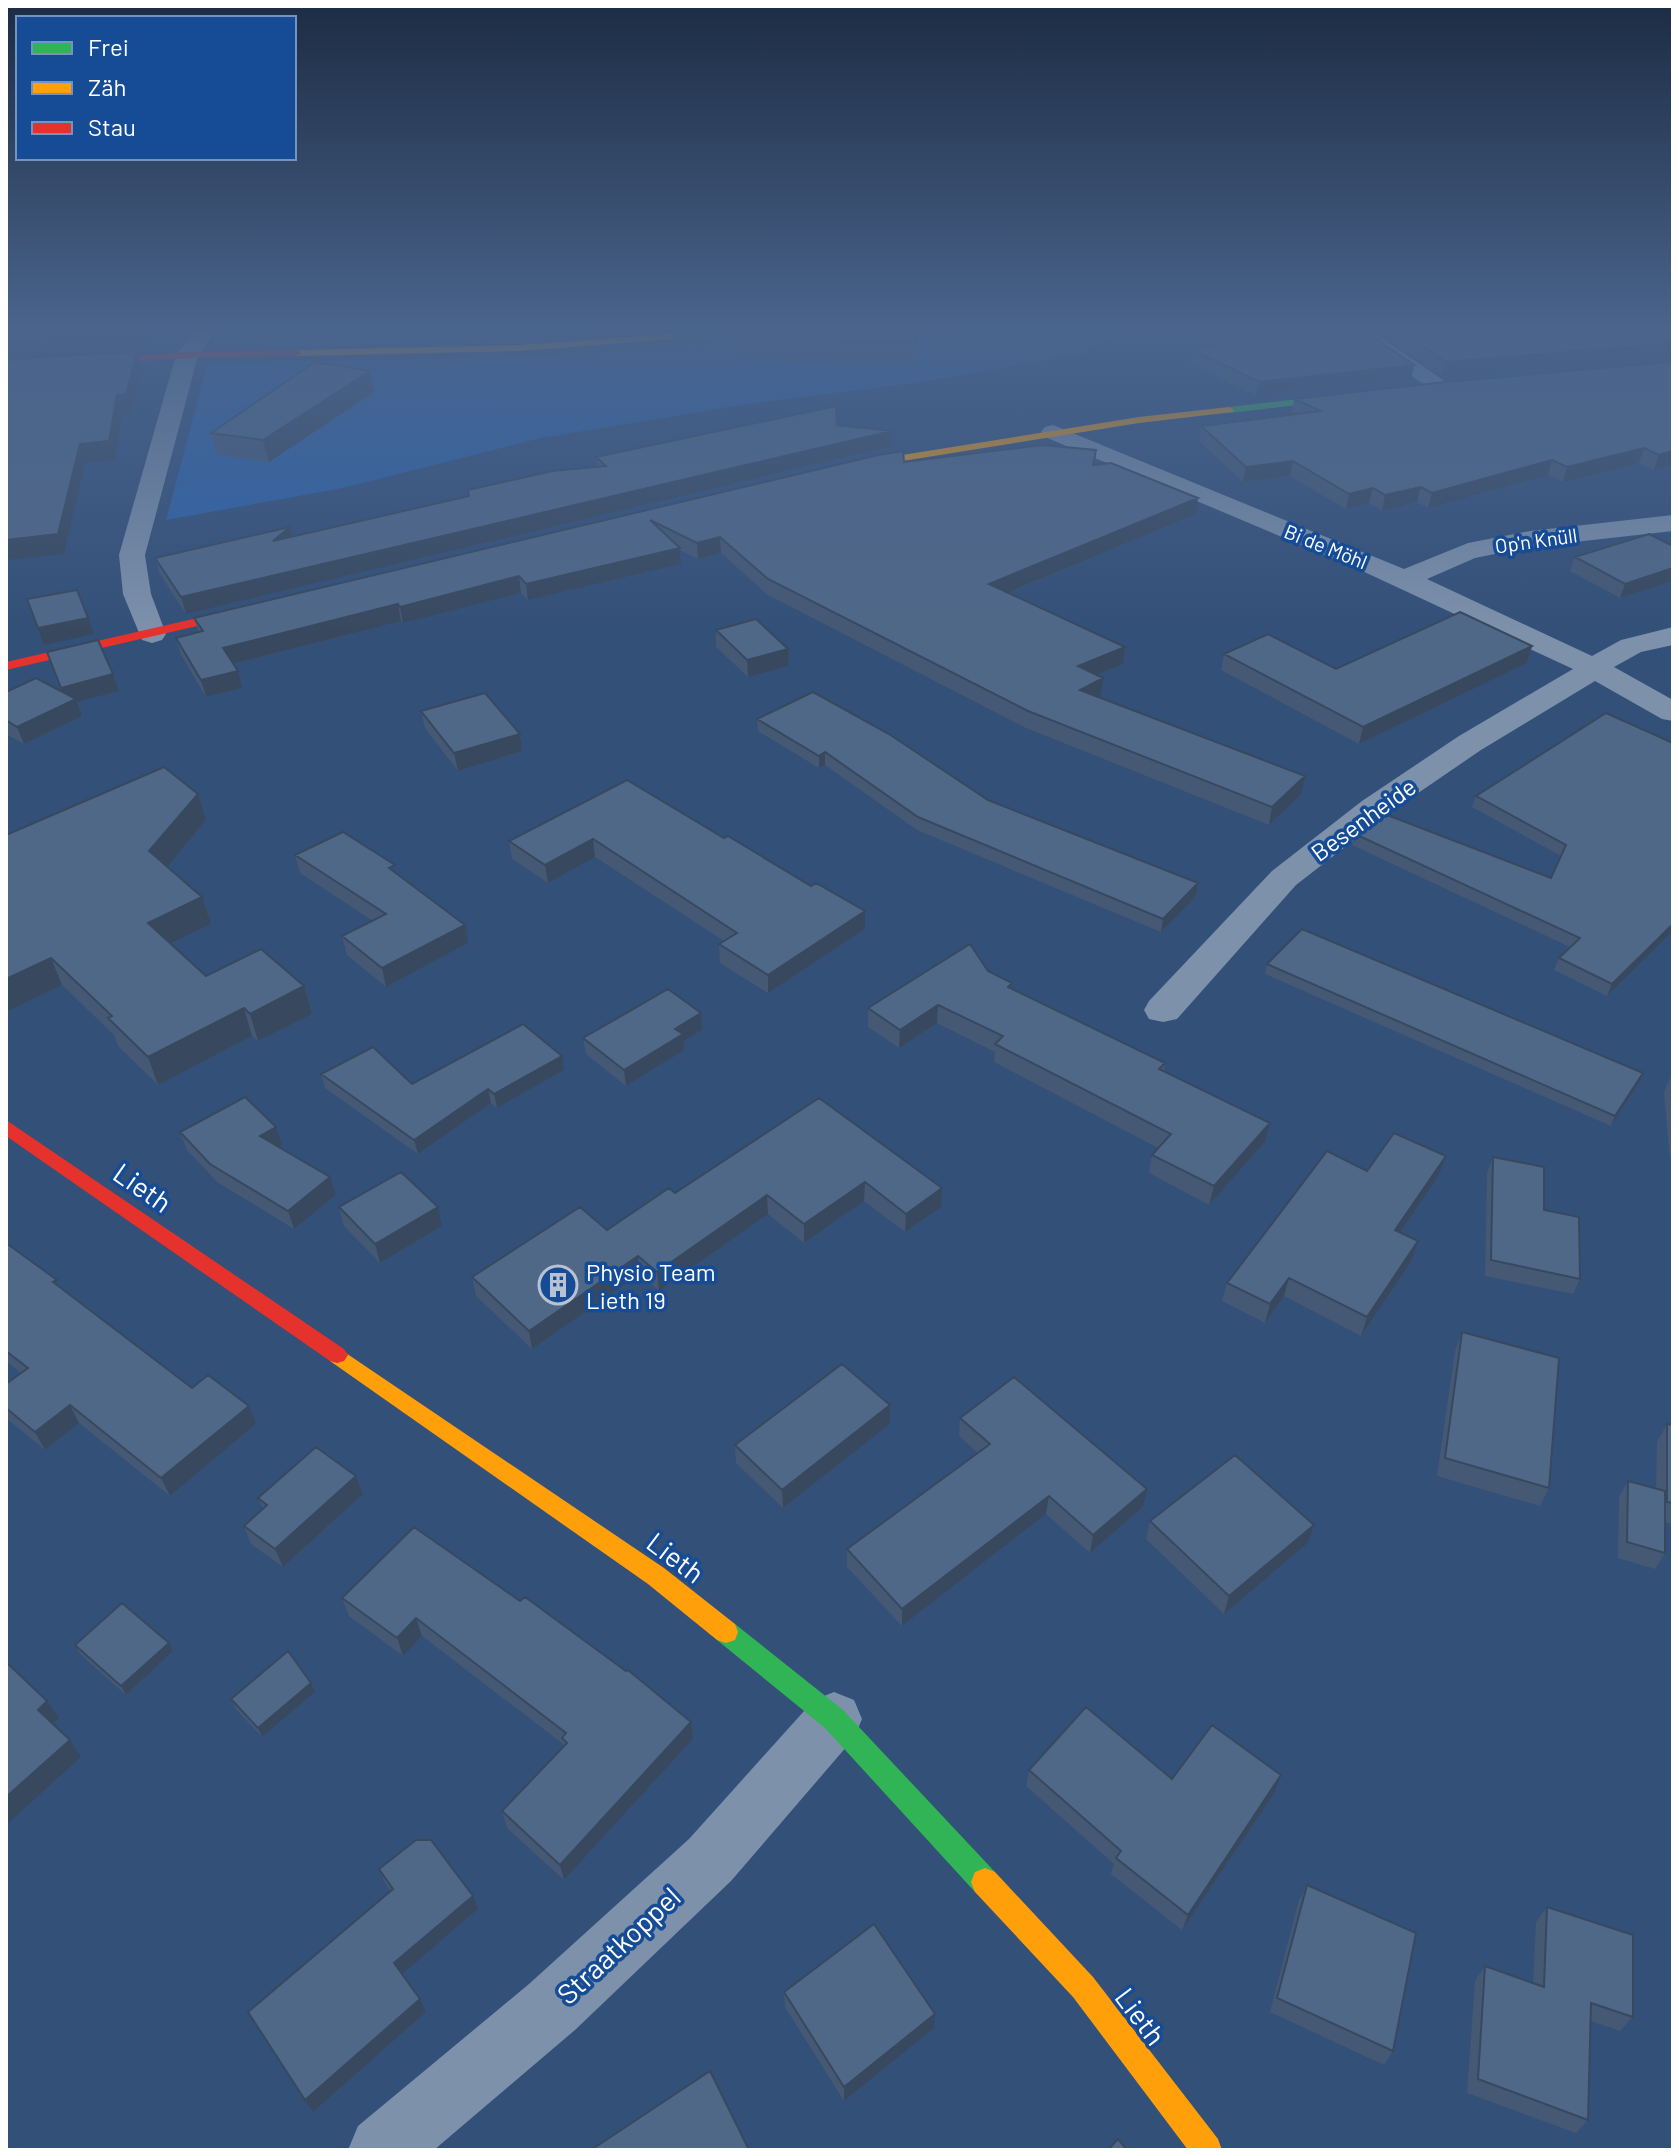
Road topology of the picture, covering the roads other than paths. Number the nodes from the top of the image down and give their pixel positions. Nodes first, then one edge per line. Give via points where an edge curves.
1 (166, 431) edge
2 (1065, 431) edge
3 (1053, 432) junction
4 (822, 472) edge
5 (1673, 523) edge
6 (1405, 578) junction
7 (273, 605) edge
8 (152, 634) junction
9 (1673, 636) edge
10 (6, 666) edge
11 (1596, 668) junction
12 (1673, 712) edge
13 (1163, 1010) dead end
14 (6, 1127) edge
15 (834, 1719) junction
16 (382, 2150) edge
17 (1207, 2150) edge

1 - 8 street via 132,555 137,594
2 - 3 street
3 - 4 street
3 - 6 street, Bi de Möhl
5 - 6 street, Op'n Knüll via 1468,551
6 - 11 street, Bi de Möhl
7 - 8 street
8 - 10 street
9 - 11 street via 1606,657
11 - 12 street, Bi de Möhl
11 - 13 street, Besenheide via 1470,743 1284,878
14 - 15 street, Lieth via 656,1576
15 - 16 street, Straatkoppel via 710,1860 552,2007
15 - 17 street, Lieth via 1083,1987

